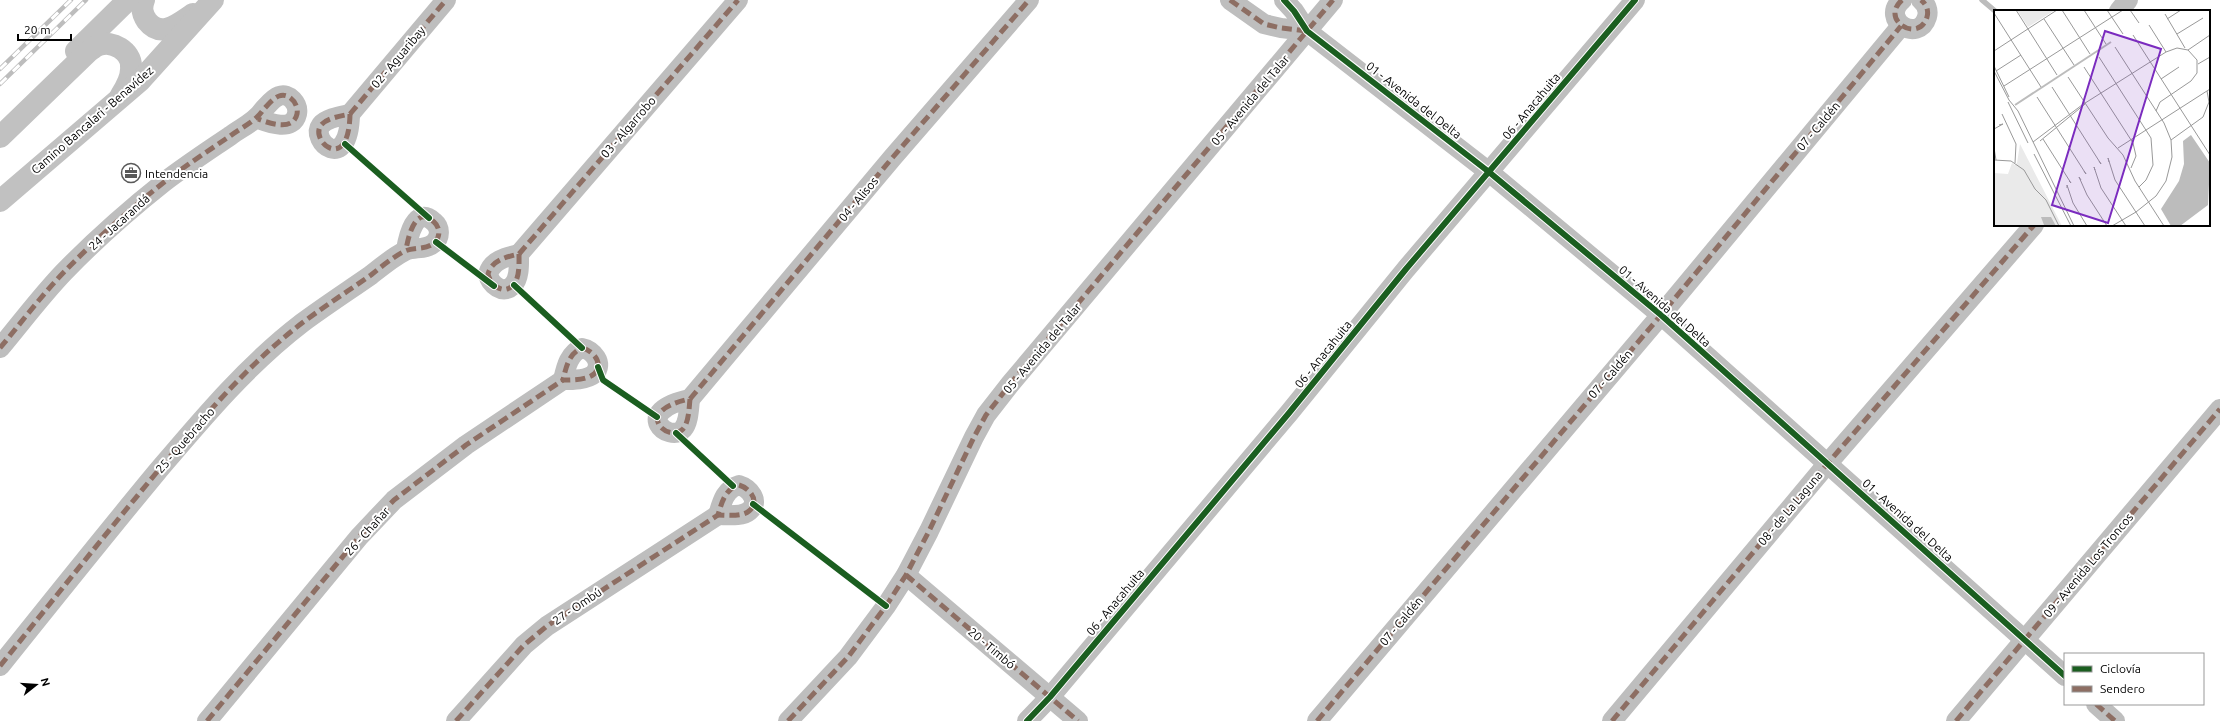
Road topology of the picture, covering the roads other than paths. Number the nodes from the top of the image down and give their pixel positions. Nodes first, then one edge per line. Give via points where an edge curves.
1 (128, 0) edge
2 (144, 0) edge
3 (446, 0) edge
4 (738, 0) edge
5 (1029, 0) edge
6 (1230, 0) edge
7 (1284, 0) edge
8 (1333, 0) edge
9 (1635, 0) edge
10 (1902, 0) edge
11 (1921, 0) edge
12 (2128, 0) edge
13 (212, 1) edge
14 (2120, 10) edge
15 (1901, 26) junction
16 (1307, 31) junction
17 (117, 101) junction
18 (350, 114) dead end
19 (258, 119) dead end
20 (0, 129) edge
21 (0, 137) edge
22 (1489, 172) junction
23 (0, 201) edge
24 (2033, 226) edge
25 (406, 250) dead end
26 (519, 254) dead end
27 (1661, 315) junction
28 (0, 348) edge
29 (563, 380) dead end
30 (690, 399) dead end
31 (2220, 409) edge
32 (1828, 462) junction
33 (718, 515) dead end
34 (906, 575) junction
35 (2024, 640) junction
36 (0, 666) edge
37 (2064, 675) edge
38 (1050, 697) junction
39 (2097, 705) edge
40 (207, 721) edge
41 (456, 721) edge
42 (788, 721) edge
43 (1027, 721) edge
44 (1078, 721) edge
45 (1317, 721) edge
46 (1612, 721) edge
47 (1956, 721) edge
48 (2115, 721) edge

1 - 20 main road
2 - 13 main road via 143,16 152,27 162,30 172,28
3 - 18 street, 02 - Aguaribay
4 - 26 street, 03 - Algarrobo
5 - 30 street, 04 - Alisos
6 - 16 street via 1264,24
7 - 16 street, 01 - Avenida del Delta
8 - 16 street, 05 - Avenida del Talar
9 - 22 street, 06 - Anacahuita
10 - 15 street via 1895,10 1895,16
11 - 15 street via 1928,14 1924,23 1916,29
12 - 14 street
13 - 17 main road, Camino Bancalari - Benavídez via 140,81
15 - 27 street, 07 - Caldén
16 - 22 street, 01 - Avenida del Delta
16 - 34 street, 05 - Avenida del Talar via 986,415
17 - 21 main road via 131,75 129,57 114,45 98,45
17 - 23 main road, Camino Bancalari - Benavídez
19 - 28 street, 24 - Jacarandá via 195,160 138,203 64,271
22 - 27 street, 01 - Avenida del Delta
22 - 38 street, 06 - Anacahuita
24 - 32 street, 08 - de La Laguna
25 - 36 street, 25 - Quebracho via 303,323 244,374 120,517
27 - 32 street, 01 - Avenida del Delta
27 - 45 street, 07 - Caldén
29 - 40 street, 26 - Chañar via 466,445 421,478 386,509 359,537
31 - 35 street, 09 - Avenida Los Troncos
32 - 35 street, 01 - Avenida del Delta
32 - 46 street, 08 - de La Laguna
33 - 41 street, 27 - Ombú via 547,626 519,650
34 - 38 street, 20 - Timbó
34 - 42 street, 05 - Avenida del Talar via 848,657
35 - 37 street, 01 - Avenida del Delta
35 - 47 street, 09 - Avenida Los Troncos
38 - 43 street, 06 - Anacahuita
38 - 44 street, 20 - Timbó
39 - 48 street

